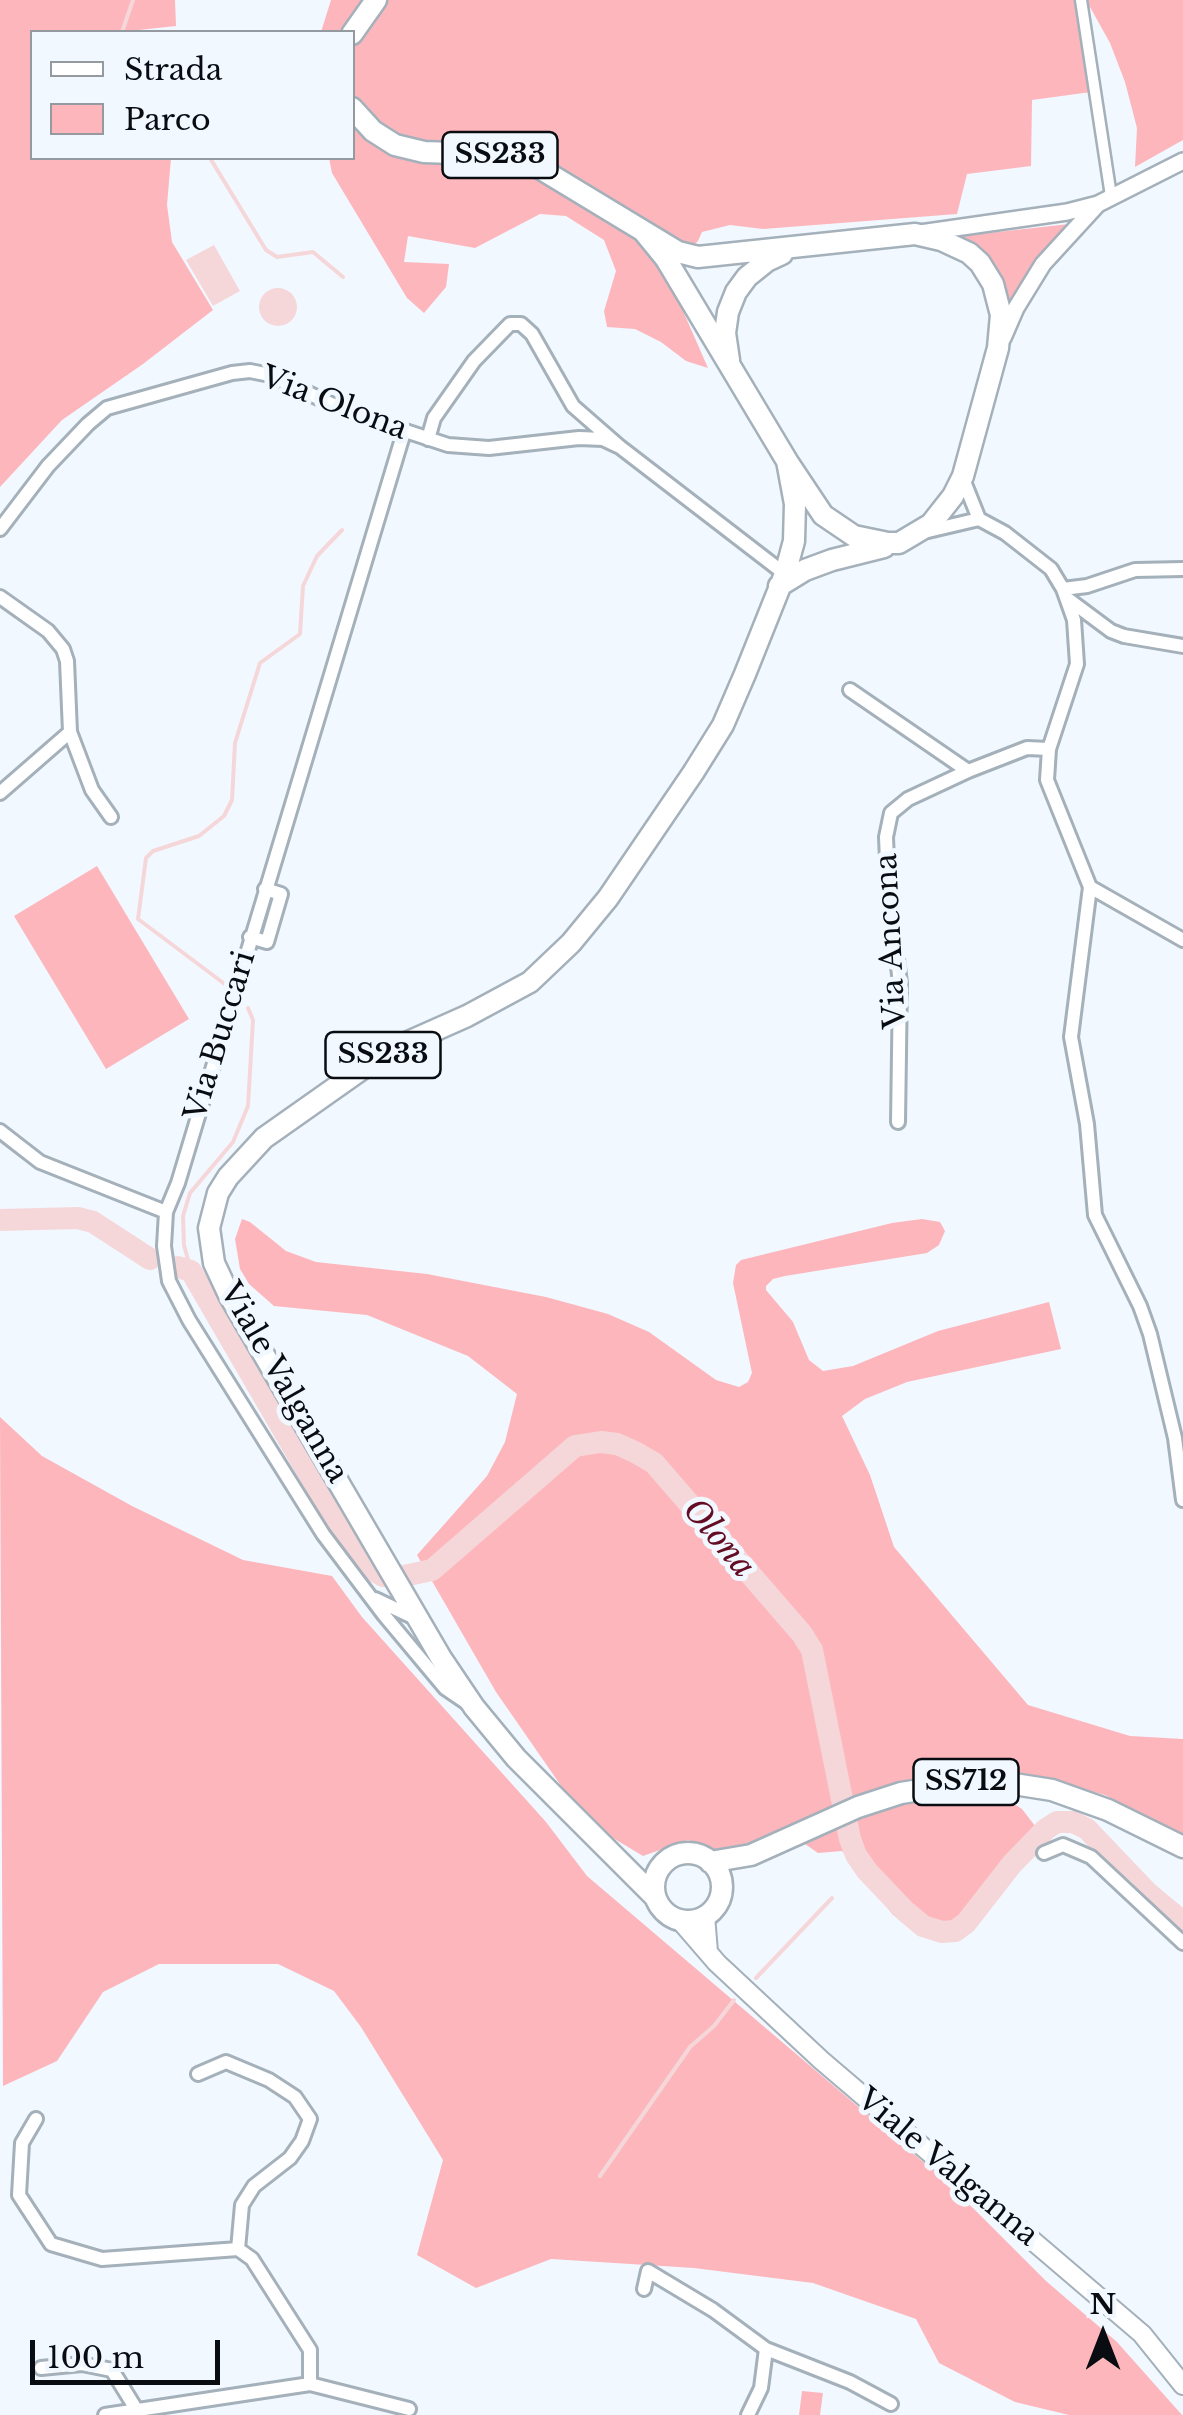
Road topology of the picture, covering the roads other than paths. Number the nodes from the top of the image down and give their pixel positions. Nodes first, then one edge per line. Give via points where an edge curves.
1 (376, 0) edge
2 (1080, 0) edge
3 (355, 30) edge
4 (355, 112) edge
5 (1183, 161) edge
6 (1104, 200) junction
7 (644, 232) junction
8 (915, 234) junction
9 (793, 249) junction
10 (998, 348) junction
11 (730, 366) junction
12 (404, 432) junction
13 (428, 439) junction
14 (620, 447) junction
15 (787, 462) junction
16 (962, 476) junction
17 (979, 519) junction
18 (0, 529) edge
19 (909, 539) junction
20 (1183, 569) edge
21 (782, 580) junction
22 (1065, 594) junction
23 (0, 596) edge
24 (1183, 646) edge
25 (850, 690) dead end
26 (70, 732) junction
27 (1049, 749) junction
28 (968, 771) junction
29 (0, 793) edge
30 (111, 817) dead end
31 (1090, 887) junction
32 (1183, 940) edge
33 (898, 1122) dead end
34 (0, 1131) edge
35 (166, 1212) junction
36 (1183, 1500) edge
37 (372, 1598) junction
38 (421, 1623) junction
39 (474, 1707) junction
40 (1183, 1847) edge
41 (1044, 1852) dead end
42 (751, 1855) junction
43 (710, 1862) junction
44 (621, 1866) junction
45 (660, 1868) junction
46 (721, 1884) junction
47 (656, 1898) junction
48 (705, 1916) junction
49 (679, 1920) junction
50 (1183, 1943) edge
51 (708, 1953) junction
52 (198, 2074) dead end
53 (36, 2119) dead end
54 (238, 2249) junction
55 (644, 2288) dead end
56 (766, 2350) junction
57 (41, 2368) dead end
58 (310, 2384) junction
59 (1183, 2385) edge
60 (892, 2404) dead end
61 (136, 2409) junction
62 (409, 2409) dead end
63 (105, 2415) edge
64 (748, 2415) edge

1 - 3 main road
2 - 6 street
4 - 7 main road, SS233 via 395,145 506,155 542,169
5 - 6 street
6 - 8 street via 1067,212
6 - 10 street via 1043,264
7 - 9 main road, SS233 via 698,257
7 - 11 main road, SS233
8 - 9 main road, SS233
8 - 10 main road, SS233 via 956,245 980,263 1001,315
9 - 11 main road via 767,261 736,292 725,334
10 - 16 main road, SS233
11 - 15 main road, SS233
12 - 13 street, Via Olona
12 - 18 street, Via Olona via 270,375 232,374 107,408 48,466
12 - 35 street, Via Buccari
13 - 14 street, Via Olona via 470,448 603,439
13 - 14 street, Via Olona via 456,384 516,322 532,334 573,406
14 - 21 street, Via Olona
15 - 19 main road via 838,528 873,541
15 - 21 main road, Viale Valganna / SS233 via 794,541
16 - 17 street
16 - 19 main road, SS233 via 946,507
17 - 19 street
17 - 22 street via 1030,551
19 - 21 main road
20 - 22 street via 1135,570
21 - 38 main road, Viale Valganna / SS233 via 722,725 571,944 530,982 386,1052 317,1099 264,1138 218,1193 209,1228 221,1279
22 - 24 street via 1124,636
22 - 27 street via 1076,664
23 - 26 street via 62,649
25 - 28 street
26 - 29 street
26 - 30 street via 92,790
27 - 28 street, Via Ancona via 1027,748
27 - 31 street via 1048,780
28 - 33 street, Via Ancona via 908,798 891,813 886,837 900,983
31 - 32 street
31 - 36 street via 1071,1038 1095,1215 1150,1334
34 - 35 street via 40,1162
35 - 37 street, Via Buccari via 165,1262 189,1320 323,1534
37 - 38 street, Via Buccari
37 - 39 street, Via Buccari via 445,1688
38 - 39 main road, Viale Valganna / SS233
39 - 44 main road, Viale Valganna / SS233
40 - 42 main road, SS712 via 1052,1790 970,1782 858,1807
41 - 50 street via 1063,1845 1091,1856
42 - 43 main road, SS712
42 - 46 main road, SS712
43 - 45 main road via 684,1853
43 - 46 main road
44 - 45 main road
44 - 47 main road, Viale Valganna / SS233
45 - 47 main road
46 - 48 main road via 720,1898
47 - 49 main road
48 - 49 main road
48 - 51 main road
49 - 51 main road, Viale Valganna
51 - 59 main road, Viale Valganna via 873,2106 1128,2322
52 - 54 street via 226,2062 269,2080 310,2119 290,2158 254,2186 242,2205
53 - 54 street via 22,2143 19,2196 51,2244 102,2258
54 - 58 street via 252,2258 310,2350
55 - 56 street via 648,2270
56 - 60 street
56 - 64 street via 761,2388
57 - 61 street via 82,2364 112,2370
58 - 61 street
58 - 62 street
61 - 63 street

